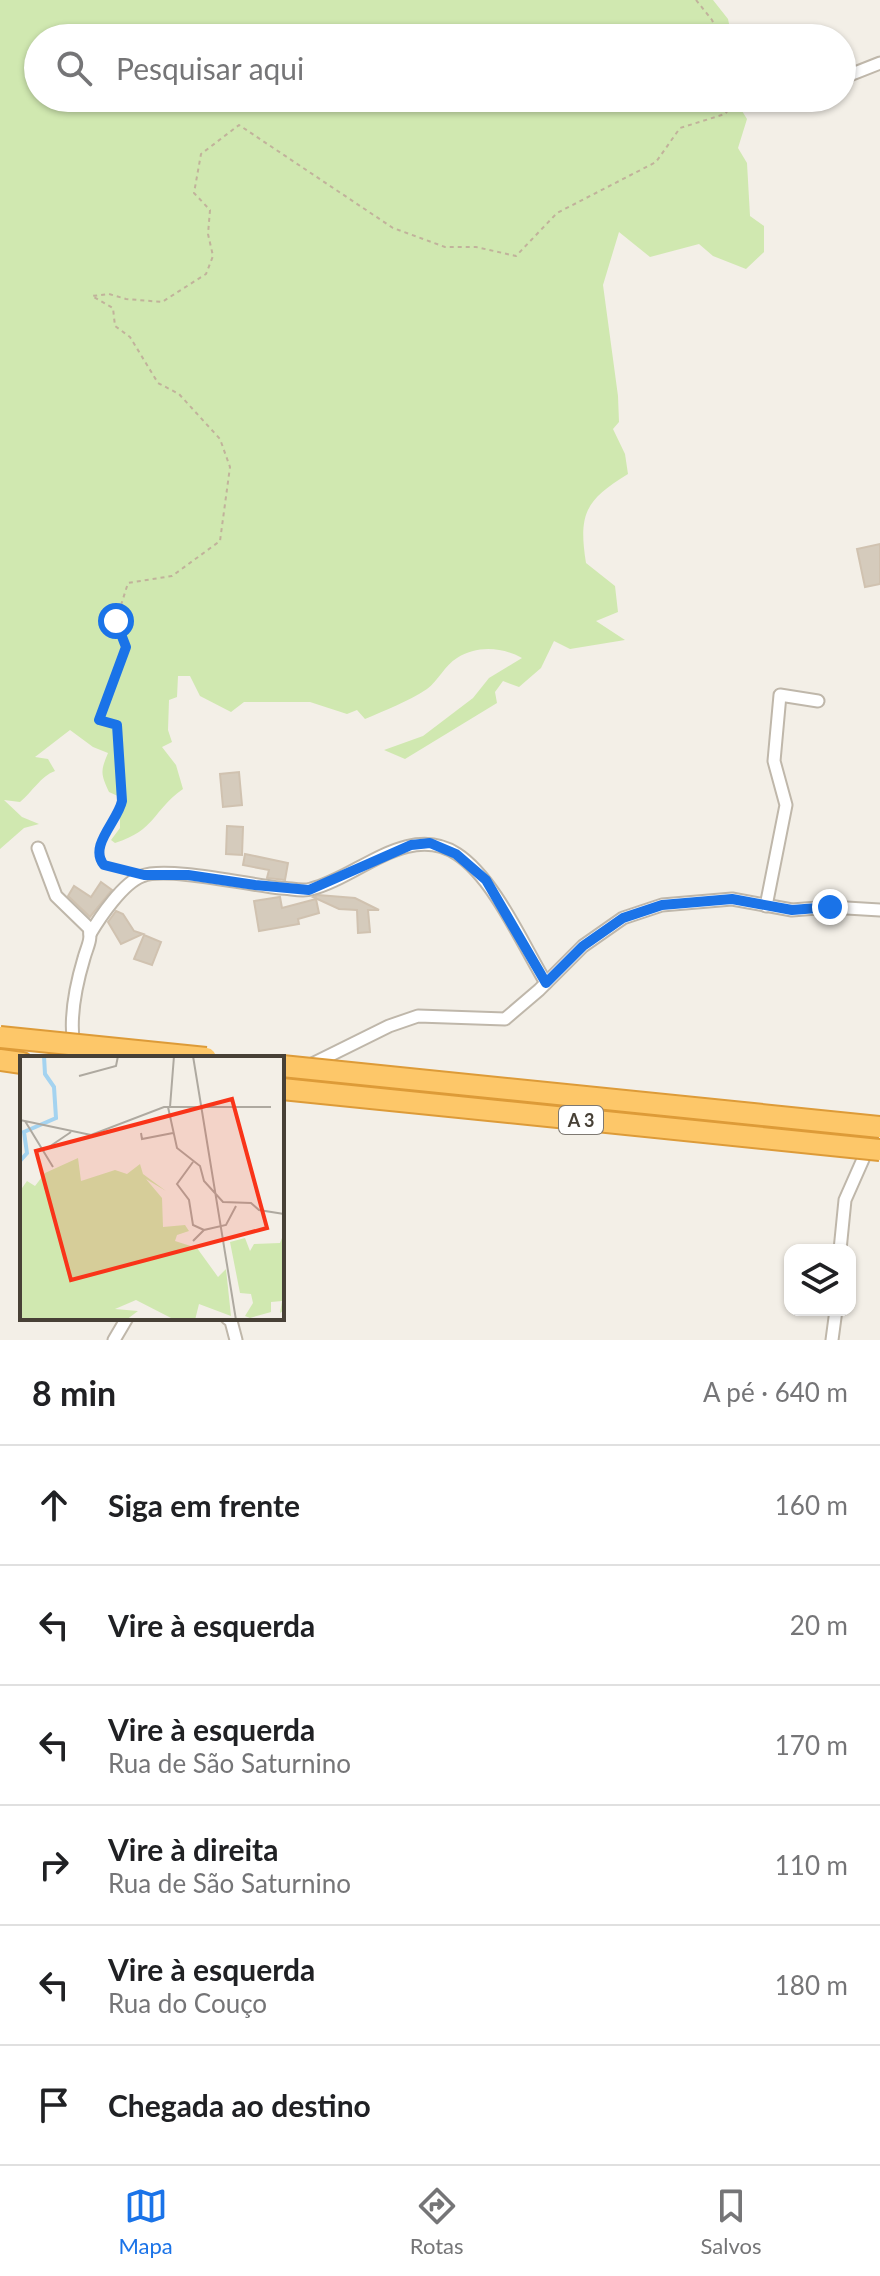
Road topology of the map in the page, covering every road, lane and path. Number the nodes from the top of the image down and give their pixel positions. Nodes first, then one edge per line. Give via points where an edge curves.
1 (696, 0) edge
2 (714, 24) edge
3 (880, 63) edge
4 (856, 72) edge
5 (727, 112) edge
6 (818, 701) dead end
7 (38, 848) dead end
8 (144, 875) junction
9 (766, 906) junction
10 (880, 910) edge
11 (90, 934) junction
12 (546, 983) junction
13 (0, 1037) edge
14 (77, 1056) edge
15 (186, 1056) edge
16 (0, 1060) edge
17 (20, 1063) edge
18 (284, 1066) edge
19 (284, 1078) edge
20 (284, 1089) edge
21 (880, 1124) edge
22 (880, 1150) edge
23 (841, 1244) edge
24 (835, 1316) edge
25 (126, 1320) edge
26 (230, 1320) edge
27 (114, 1340) edge
28 (236, 1340) edge
29 (832, 1340) edge

1 - 2 path
3 - 4 street
5 - 8 path via 680,128 656,162 557,213 516,256 445,247 393,228 239,125 201,154 194,193 210,210 213,256 206,274 162,302 92,296 113,308 115,326 130,337 158,383 179,394 220,439 230,467 220,541 172,576 128,583 116,621 126,647 99,720 117,725 122,801 98,855 104,865
6 - 9 street via 780,695 774,761 786,805
7 - 11 street via 56,896
8 - 11 street via 116,899
8 - 12 street via 309,890 411,845 430,843 456,854 486,880
9 - 10 street
9 - 12 street via 732,899 676,903 623,918 583,946
11 - 14 street via 73,1018
12 - 19 street via 505,1019 418,1016
13 - 15 highway, bridge
16 - 17 highway
18 - 21 highway, A 3, bridge
20 - 22 highway, A 3, bridge
21 - 23 street via 845,1200
24 - 29 street
25 - 27 street
26 - 28 street

